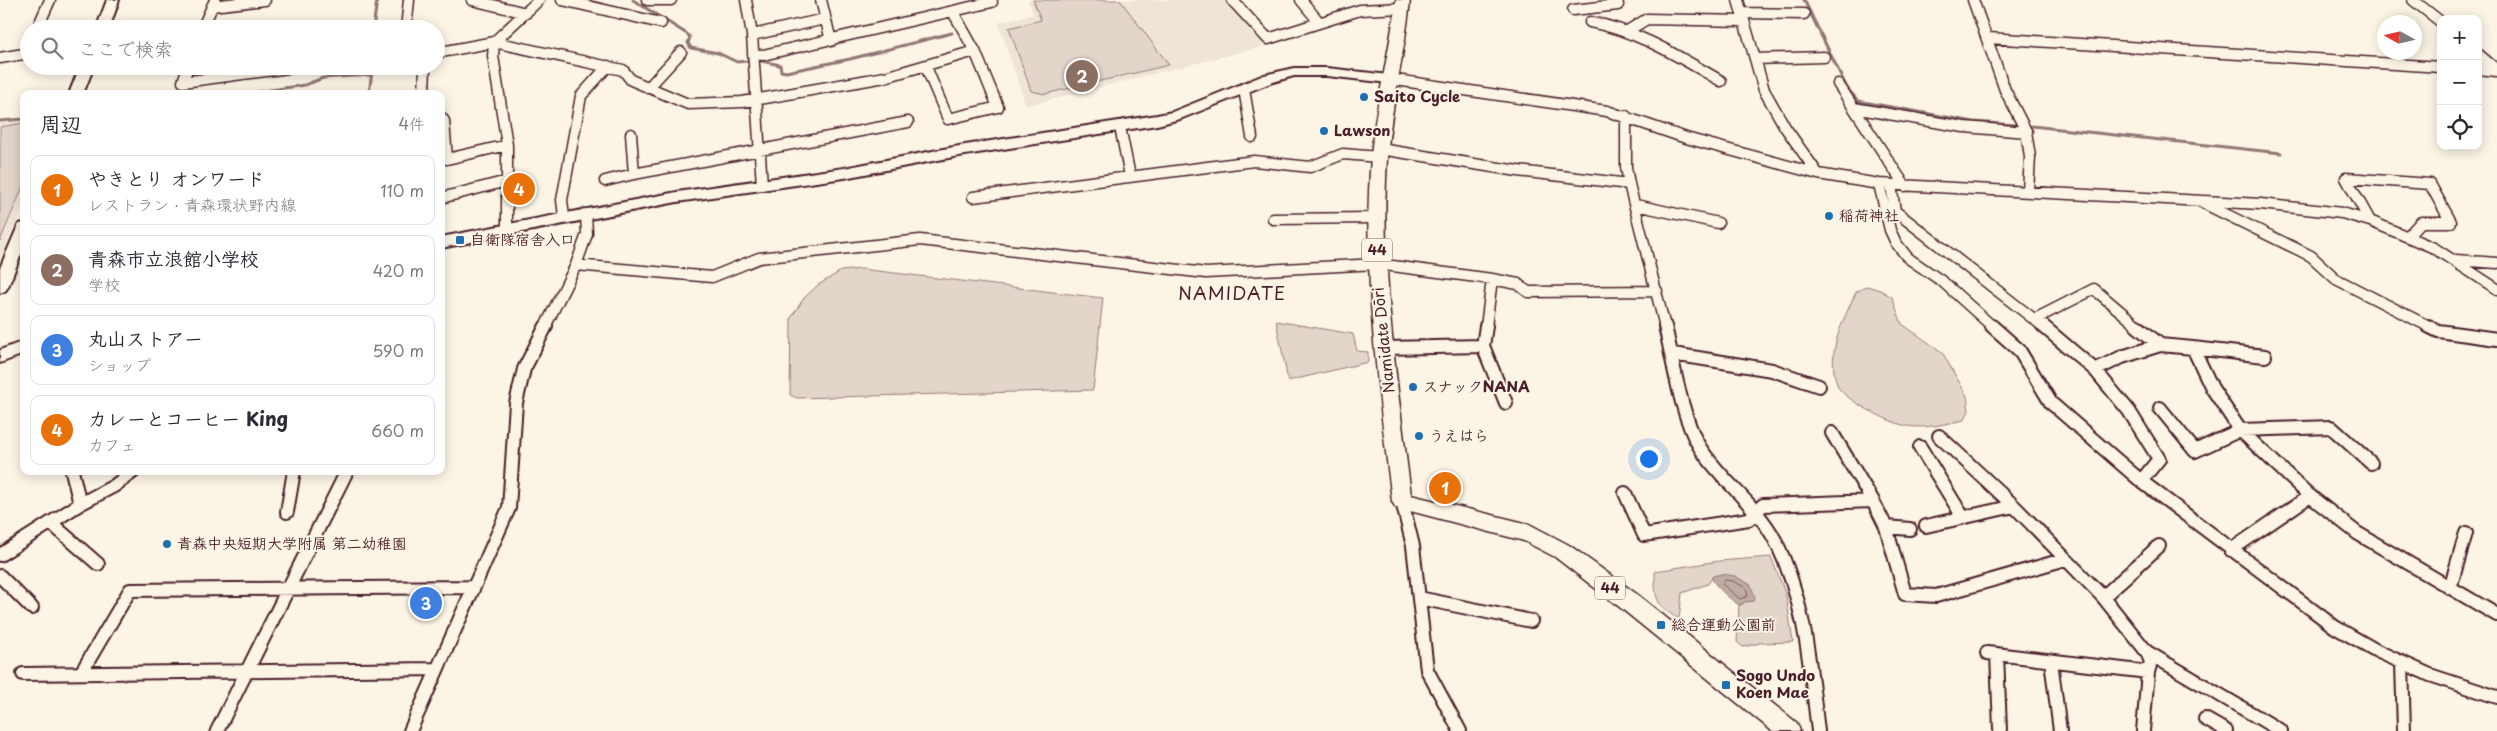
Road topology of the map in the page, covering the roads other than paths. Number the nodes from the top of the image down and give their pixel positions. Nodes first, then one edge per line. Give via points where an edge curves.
1 (50, 0) edge
2 (113, 0) edge
3 (265, 0) edge
4 (409, 0) edge
5 (472, 0) edge
6 (540, 0) edge
7 (562, 0) edge
8 (647, 0) edge
9 (667, 0) edge
10 (746, 0) edge
11 (821, 0) edge
12 (1232, 0) edge
13 (1301, 0) edge
14 (1617, 0) edge
15 (1738, 0) edge
16 (1973, 0) edge
17 (2413, 0) edge
18 (992, 2) dead end
19 (214, 3) edge
20 (1402, 4) edge
21 (1573, 10) dead end
22 (526, 12) junction
23 (953, 12) junction
24 (1804, 14) dead end
25 (1743, 17) junction
26 (825, 19) junction
27 (2437, 19) edge
28 (41, 20) edge
29 (105, 20) edge
30 (206, 20) edge
31 (407, 20) edge
32 (661, 22) dead end
33 (1319, 22) junction
34 (1590, 22) dead end
35 (1629, 30) junction
36 (752, 35) junction
37 (1988, 38) junction
38 (831, 41) junction
39 (494, 42) junction
40 (445, 52) edge
41 (682, 52) dead end
42 (974, 52) junction
43 (20, 53) edge
44 (1824, 57) dead end
45 (2482, 57) edge
46 (0, 58) edge
47 (753, 58) junction
48 (1755, 59) junction
49 (608, 66) junction
50 (926, 66) junction
51 (2437, 67) edge
52 (2482, 70) edge
53 (2497, 70) edge
54 (83, 75) edge
55 (185, 75) edge
56 (236, 75) edge
57 (425, 75) edge
58 (1389, 79) junction
59 (1720, 81) dead end
60 (1838, 84) dead end
61 (648, 88) junction
62 (1244, 89) junction
63 (78, 90) edge
64 (424, 90) edge
65 (756, 101) junction
66 (1854, 108) junction
67 (1626, 116) junction
68 (908, 122) dead end
69 (1120, 127) junction
70 (2027, 132) junction
71 (445, 134) edge
72 (631, 134) dead end
73 (1252, 138) dead end
74 (507, 145) junction
75 (760, 151) junction
76 (1379, 153) junction
77 (634, 174) junction
78 (1818, 174) junction
79 (1130, 176) junction
80 (507, 181) junction
81 (605, 181) dead end
82 (1629, 184) junction
83 (1879, 184) junction
84 (1891, 184) junction
85 (762, 185) junction
86 (1905, 186) junction
87 (2028, 191) junction
88 (445, 197) edge
89 (973, 197) dead end
90 (2200, 201) junction
91 (1636, 206) junction
92 (586, 214) junction
93 (564, 217) junction
94 (1376, 218) junction
95 (1273, 219) dead end
96 (2370, 220) junction
97 (1718, 223) dead end
98 (507, 230) junction
99 (2408, 236) junction
100 (20, 238) edge
101 (445, 242) edge
102 (2454, 260) junction
103 (2497, 263) edge
104 (1377, 264) junction
105 (576, 265) junction
106 (1492, 279) junction
107 (0, 287) edge
108 (2497, 289) edge
109 (1657, 291) junction
110 (2035, 319) junction
111 (2497, 340) edge
112 (2160, 345) junction
113 (1483, 346) junction
114 (1385, 348) junction
115 (2193, 348) junction
116 (20, 349) edge
117 (1673, 354) junction
118 (2265, 356) dead end
119 (0, 357) edge
120 (2094, 370) junction
121 (1819, 386) dead end
122 (1506, 403) dead end
123 (2160, 408) dead end
124 (2240, 430) junction
125 (1832, 433) dead end
126 (1938, 436) dead end
127 (1920, 447) dead end
128 (2371, 464) dead end
129 (73, 475) edge
130 (129, 475) edge
131 (293, 475) edge
132 (345, 475) edge
133 (2141, 481) junction
134 (1625, 493) dead end
135 (2310, 496) junction
136 (1402, 501) junction
137 (1873, 501) junction
138 (80, 504) junction
139 (2014, 506) junction
140 (287, 512) dead end
141 (1756, 512) junction
142 (1963, 517) junction
143 (51, 523) junction
144 (1926, 526) dead end
145 (1886, 527) junction
146 (1910, 529) dead end
147 (2466, 532) dead end
148 (2159, 546) dead end
149 (2231, 550) junction
150 (0, 556) edge
151 (2066, 559) junction
152 (98, 564) dead end
153 (0, 576) edge
154 (473, 587) junction
155 (288, 588) junction
156 (2450, 588) junction
157 (2104, 597) junction
158 (1419, 598) junction
159 (32, 608) dead end
160 (2497, 615) edge
161 (1531, 621) dead end
162 (2147, 652) junction
163 (2052, 661) junction
164 (2402, 664) junction
165 (437, 669) junction
166 (247, 670) junction
167 (2148, 672) junction
168 (81, 673) junction
169 (23, 674) dead end
170 (2497, 696) edge
171 (2205, 719) dead end
172 (2000, 729) dead end
173 (217, 731) edge
174 (410, 731) edge
175 (1460, 731) edge
176 (1789, 731) edge
177 (1818, 731) edge
178 (2060, 731) edge
179 (2143, 731) edge
180 (2226, 731) edge
181 (2281, 731) edge
182 (2404, 731) edge

1 - 28 street
2 - 29 street
3 - 19 street
4 - 31 street
5 - 22 street
6 - 22 street
7 - 32 street
8 - 9 street
10 - 36 street
11 - 26 street
12 - 33 street via 1268,39
13 - 33 street
14 - 21 street via 1618,5
15 - 25 street
16 - 37 street
17 - 27 street
18 - 23 street
19 - 30 street
20 - 33 street via 1360,10
20 - 58 main road, Namidate Dōri / 44
22 - 39 street
23 - 38 street
23 - 42 street
24 - 25 street
25 - 35 street via 1647,19
25 - 48 street
26 - 36 street
26 - 38 street
34 - 35 street
35 - 59 street
36 - 47 street
37 - 51 street
37 - 70 street via 2005,89
38 - 47 street
39 - 40 street
39 - 49 street
39 - 74 street via 493,56
41 - 61 street
42 - 50 street
42 - 50 street via 998,107 948,119
43 - 46 street
44 - 48 street
45 - 53 street
47 - 65 street
48 - 78 street via 1764,90
49 - 61 street via 622,70 631,80
49 - 93 street via 581,96 562,200
50 - 65 street via 885,77
52 - 53 street
54 - 63 street
55 - 56 street via 183,82
57 - 64 street
58 - 62 street via 1294,72
58 - 67 street
58 - 76 main road, Namidate Dōri / 44
60 - 66 street
61 - 65 street via 688,104
62 - 69 street via 1175,116
62 - 73 street
65 - 75 street
66 - 70 street via 1964,127
66 - 86 street
67 - 78 street via 1686,138
67 - 82 street
68 - 75 street
69 - 79 street
69 - 85 street
70 - 87 street via 2030,158
71 - 74 street via 447,159
72 - 77 street
74 - 80 street
75 - 77 street
75 - 85 street
76 - 79 street via 1343,154 1310,167 1254,161
76 - 82 street
76 - 94 main road, Namidate Dōri / 44
77 - 81 street
78 - 83 street
79 - 89 street
80 - 88 street
80 - 98 street
82 - 91 street
83 - 84 street
83 - 133 street via 1890,230 1908,258 1937,277 2019,350 2051,403
84 - 86 street
84 - 110 street via 1895,211
85 - 92 street
86 - 87 street
87 - 90 street
90 - 96 street via 2324,211
90 - 111 street via 2310,256 2336,279 2438,331
91 - 97 street
91 - 109 street
92 - 93 street
92 - 105 street via 587,234
93 - 98 street
94 - 95 street
94 - 104 main road, Namidate Dōri / 44
96 - 99 street
96 - 99 street via 2346,178 2430,184 2451,222 2421,222
98 - 101 street
99 - 102 street
100 - 107 street
102 - 103 street
102 - 108 street
104 - 105 street via 1206,273 920,240 759,258 712,277
104 - 106 street
104 - 114 main road, Namidate Dōri / 44
105 - 154 street via 524,369 516,403 509,508
106 - 109 street via 1518,284 1528,292
106 - 113 street
109 - 117 street
110 - 112 street via 2094,289
110 - 120 street
112 - 115 street
112 - 120 street
113 - 114 street
113 - 122 street
114 - 136 main road, Namidate Dōri / 44
115 - 118 street
115 - 124 street via 2212,388
116 - 119 street
117 - 121 street via 1772,370
117 - 141 street via 1687,415 1700,446
120 - 133 street via 2129,411 2159,460
123 - 124 street via 2195,451
124 - 128 street via 2331,427
124 - 135 street
125 - 137 street
126 - 139 street
127 - 142 street
129 - 138 street
130 - 138 street
131 - 140 street
132 - 155 street
133 - 149 street
134 - 141 street via 1644,535 1749,519
135 - 149 street
135 - 156 street via 2357,533
136 - 158 street via 1413,546
136 - 176 main road, 44 via 1528,533 1556,548 1630,602
137 - 141 street via 1763,505
137 - 145 street
138 - 143 street
139 - 142 street
139 - 151 street
141 - 177 street via 1774,539 1796,594 1808,644
142 - 144 street
143 - 150 street
143 - 152 street
145 - 146 street
145 - 151 street via 1905,594 1936,596
147 - 156 street
148 - 157 street
149 - 164 street via 2335,627
151 - 157 street
153 - 159 street
154 - 155 street
154 - 165 street
155 - 166 street
155 - 168 street via 130,590
156 - 160 street
157 - 162 street
158 - 161 street
158 - 175 street via 1427,670
162 - 167 street via 2151,662
162 - 181 street
163 - 167 street
163 - 172 street via 1992,654
163 - 178 street
164 - 170 street
164 - 182 street
165 - 166 street
165 - 174 street
166 - 168 street
166 - 173 street
167 - 179 street
168 - 169 street
171 - 180 street

